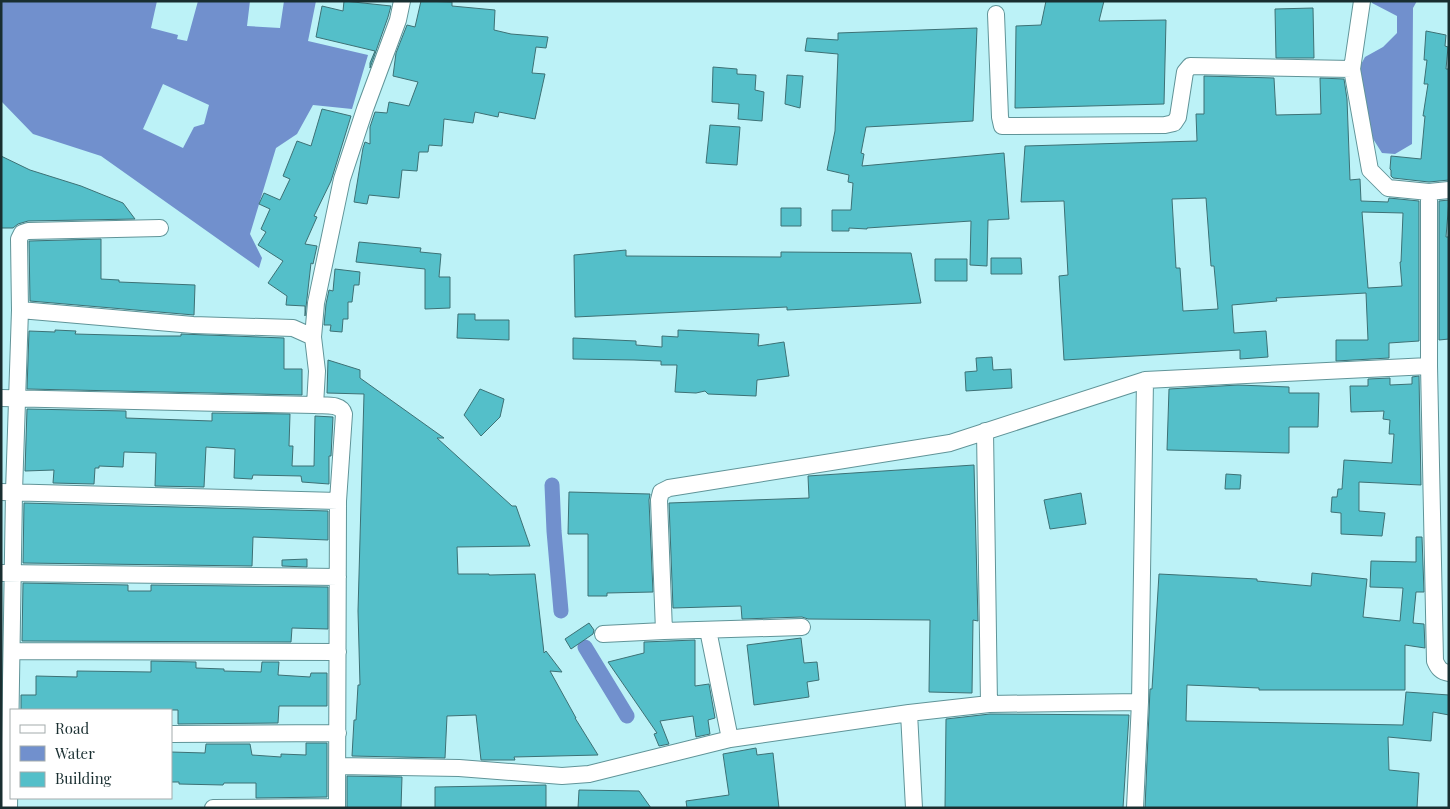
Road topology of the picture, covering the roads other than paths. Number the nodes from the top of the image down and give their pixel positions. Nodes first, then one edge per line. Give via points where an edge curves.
1 (402, 1) edge
2 (1362, 1) edge
3 (996, 14) dead end
4 (1352, 69) junction
5 (1449, 190) edge
6 (1429, 192) junction
7 (160, 228) dead end
8 (20, 310) junction
9 (313, 333) junction
10 (1428, 366) junction
11 (1145, 380) junction
12 (9, 398) edge
13 (315, 405) junction
14 (985, 431) junction
15 (8, 492) edge
16 (338, 500) junction
17 (7, 573) edge
18 (338, 577) junction
19 (802, 627) dead end
20 (664, 630) junction
21 (708, 630) junction
22 (603, 634) dead end
23 (12, 651) junction
24 (338, 652) junction
25 (1449, 673) edge
26 (1140, 702) junction
27 (989, 704) junction
28 (11, 709) edge
29 (910, 713) junction
30 (338, 733) junction
31 (172, 734) edge
32 (730, 739) junction
33 (338, 766) junction
34 (213, 808) edge
35 (337, 808) edge
36 (914, 808) edge
37 (1136, 808) edge

1 - 9 street via 342,179 316,303
2 - 4 street
3 - 4 street via 1002,126 1174,123 1178,117 1185,72 1190,66
4 - 6 street via 1370,170 1388,188
5 - 6 street
6 - 10 street
7 - 8 street via 22,233 19,239
8 - 9 street via 193,325 293,328
8 - 12 street
9 - 13 street via 317,370
10 - 11 street
10 - 25 street via 1435,661 1438,668
11 - 14 street
11 - 26 street
12 - 13 street
12 - 15 street
13 - 16 street via 340,406 344,414
14 - 20 street via 950,443 669,488 661,492
14 - 27 street
15 - 16 street
15 - 17 street
16 - 18 street
17 - 18 street
17 - 23 street
18 - 24 street
19 - 21 street
20 - 21 street
20 - 22 street
21 - 32 street
23 - 24 street
23 - 28 street
24 - 30 street
26 - 27 street
26 - 37 street
27 - 29 street
29 - 32 street
29 - 36 street
30 - 31 street
30 - 33 street
32 - 33 street via 589,774 562,776 460,768
33 - 35 street
34 - 35 street

